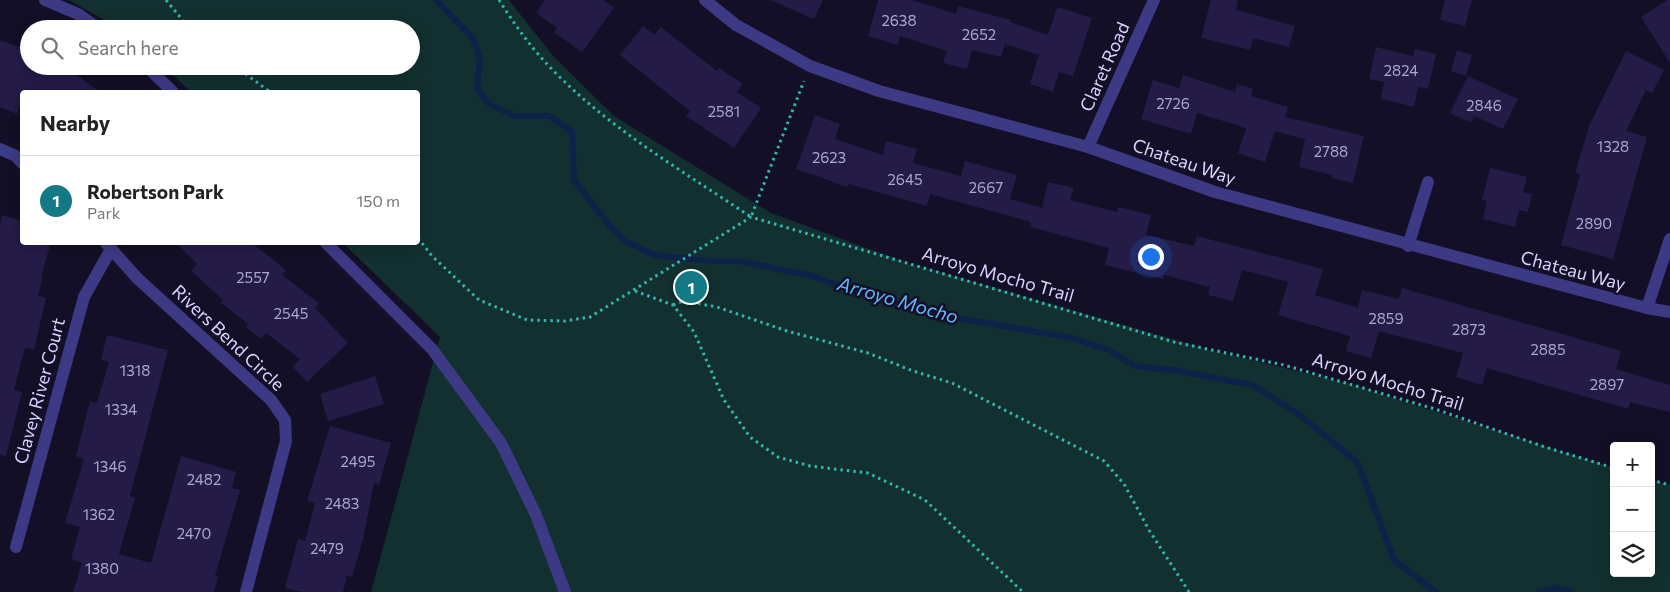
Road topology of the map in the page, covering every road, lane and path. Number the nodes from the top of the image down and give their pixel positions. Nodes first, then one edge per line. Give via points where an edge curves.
1 (45, 0) edge
2 (166, 0) edge
3 (499, 0) edge
4 (705, 0) edge
5 (1154, 0) edge
6 (86, 20) edge
7 (183, 20) edge
8 (810, 66) junction
9 (155, 75) edge
10 (247, 75) edge
11 (171, 90) edge
12 (267, 90) edge
13 (1088, 147) junction
14 (0, 149) edge
15 (20, 162) edge
16 (1428, 182) dead end
17 (751, 217) junction
18 (1670, 239) edge
19 (420, 241) edge
20 (328, 245) edge
21 (108, 246) edge
22 (1408, 246) junction
23 (635, 291) junction
24 (673, 305) junction
25 (1647, 308) junction
26 (1670, 312) edge
27 (1610, 467) edge
28 (1655, 481) edge
29 (1670, 485) edge
30 (16, 547) dead end
31 (246, 592) edge
32 (565, 592) edge
33 (1023, 592) edge
34 (1189, 592) edge

1 - 6 street
2 - 7 path
3 - 17 path, Arroyo Mocho Trail via 546,64 583,99 624,131
4 - 8 street, Chateau Way via 736,25
5 - 13 street, Claret Road
8 - 13 street, Chateau Way via 879,91
8 - 17 path
9 - 11 street
10 - 12 path
13 - 22 street, Chateau Way via 1215,192
14 - 15 street
16 - 22 street
17 - 23 path
17 - 27 path, Arroyo Mocho Trail via 1174,342 1293,367 1435,409 1545,448
18 - 25 street
19 - 23 path via 479,300 527,320 565,321 590,317
20 - 32 street via 432,349 501,443 536,515
21 - 30 street, Clavey River Court via 84,297
21 - 31 street, Rivers Bend Circle via 137,278 271,400 285,420 286,441
22 - 25 street, Chateau Way
23 - 24 path
24 - 33 path via 694,332 724,400 750,437 778,457 810,466 868,473 925,500
24 - 34 path via 684,301 717,307 787,331 868,353 952,383 1104,461 1124,484
25 - 26 street, Chateau Way
28 - 29 path

